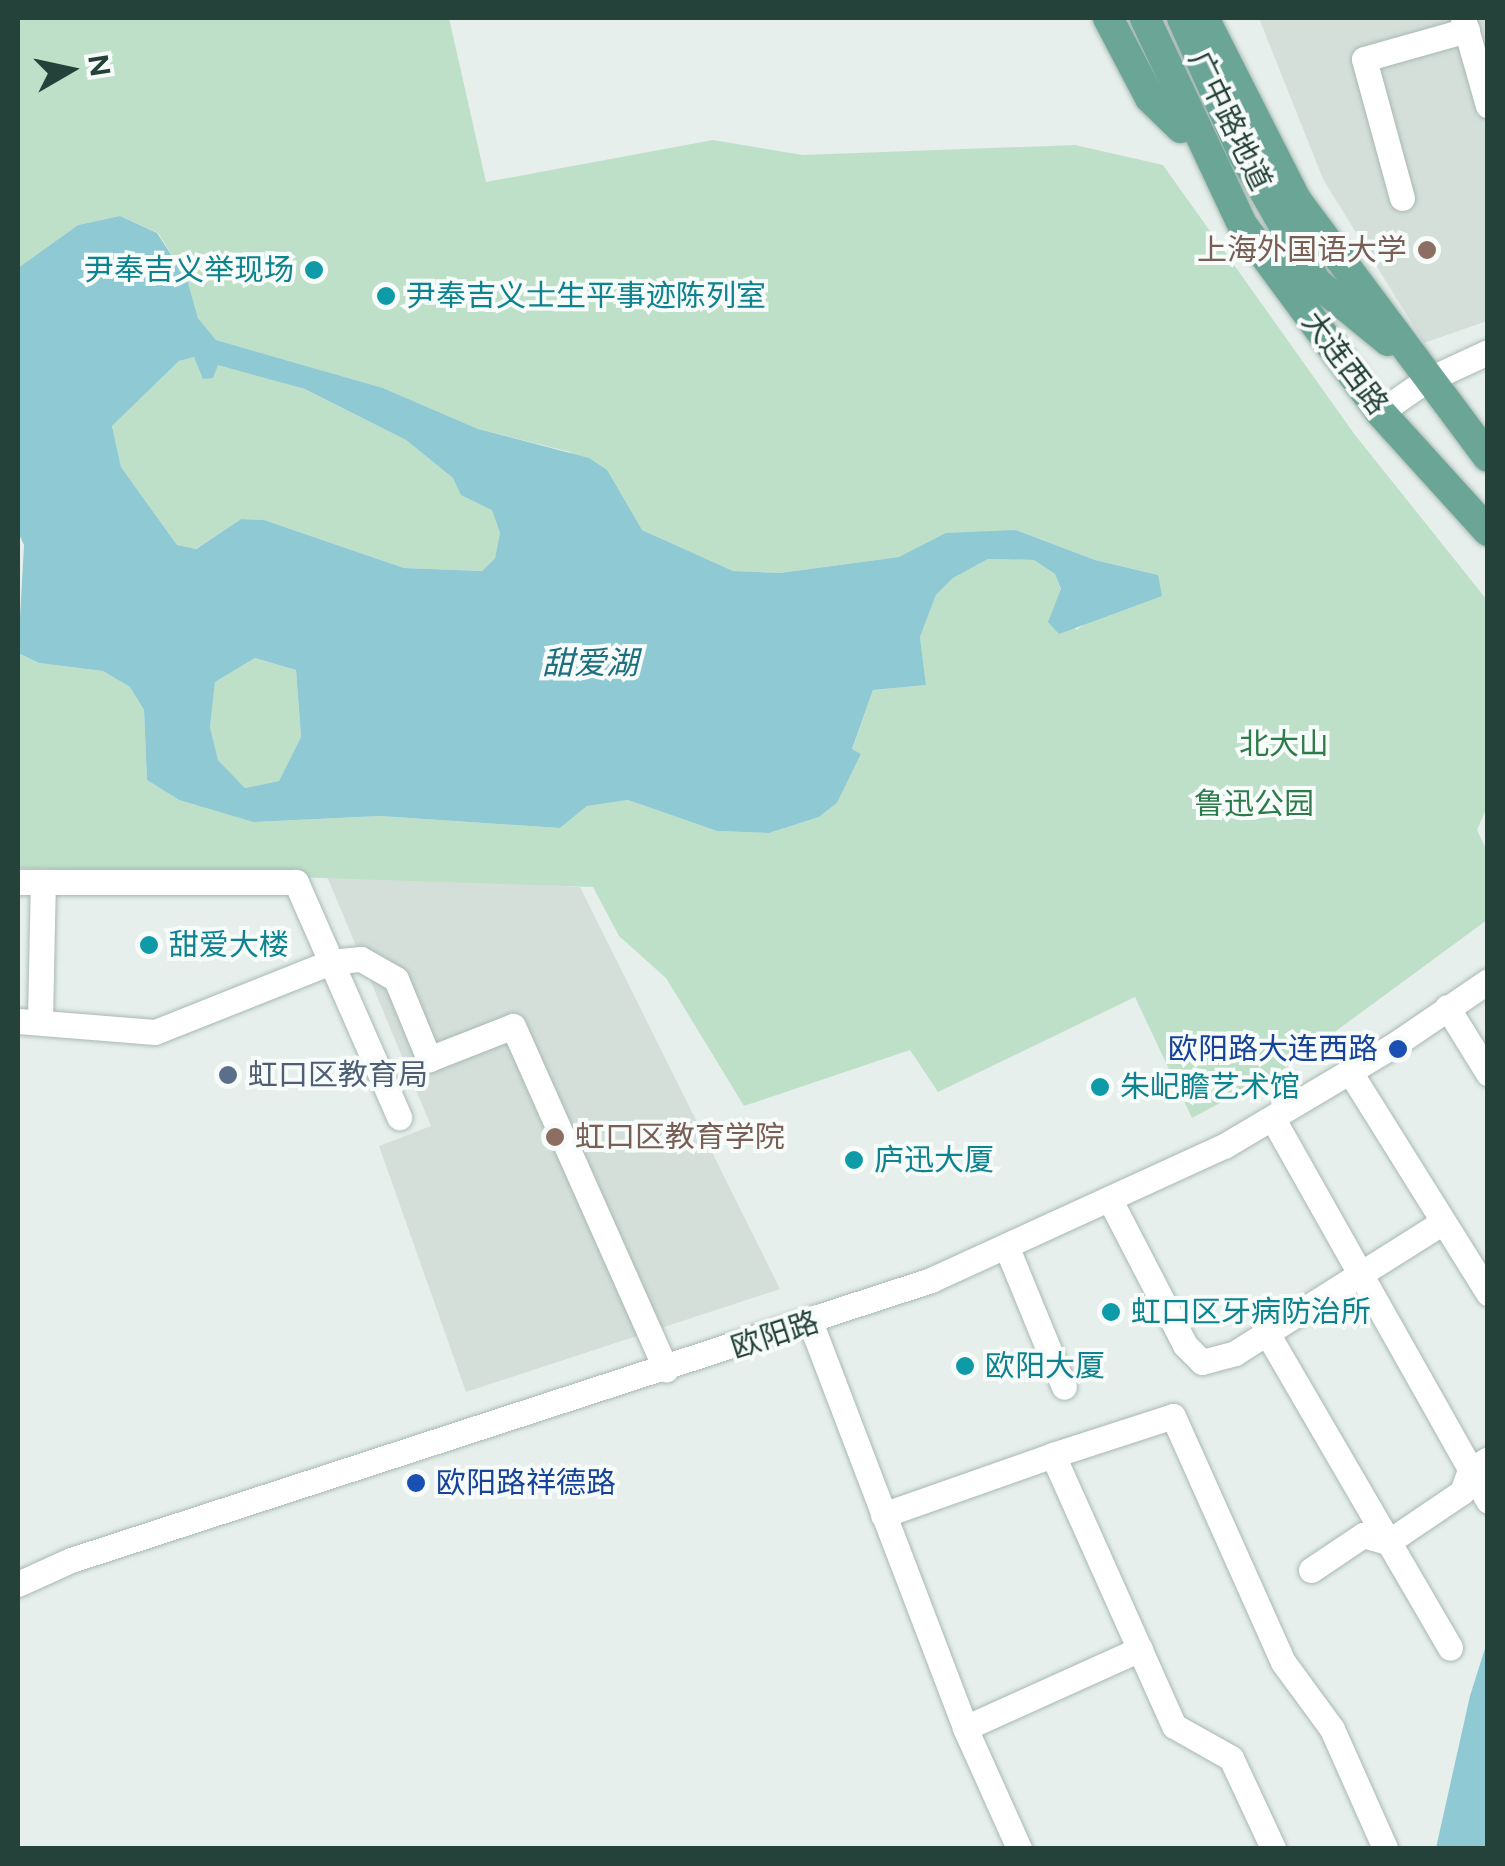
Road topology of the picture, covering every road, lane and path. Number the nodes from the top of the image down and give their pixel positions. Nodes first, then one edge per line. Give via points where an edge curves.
1 (1108, 18) edge
2 (1130, 18) edge
3 (1145, 18) edge
4 (1182, 18) edge
5 (1204, 18) edge
6 (1465, 24) edge
7 (1488, 106) edge
8 (1180, 128) junction
9 (1402, 198) dead end
10 (1243, 226) junction
11 (1404, 350) junction
12 (1488, 352) edge
13 (1425, 381) junction
14 (1380, 412) junction
15 (1488, 457) edge
16 (1488, 531) edge
17 (30, 882) edge
18 (332, 962) junction
19 (1488, 981) edge
20 (1447, 1008) junction
21 (28, 1021) edge
22 (1350, 1072) junction
23 (1488, 1072) edge
24 (399, 1118) dead end
25 (1274, 1119) junction
26 (1111, 1202) junction
27 (1444, 1222) junction
28 (1007, 1248) junction
29 (1361, 1274) junction
30 (1488, 1293) edge
31 (811, 1324) junction
32 (1267, 1333) junction
33 (666, 1370) junction
34 (1064, 1388) dead end
35 (1054, 1455) junction
36 (1479, 1464) edge
37 (1488, 1501) edge
38 (883, 1516) junction
39 (1388, 1542) junction
40 (1310, 1570) dead end
41 (18, 1584) edge
42 (1450, 1648) dead end
43 (1140, 1650) junction
44 (964, 1728) junction
45 (1018, 1848) edge
46 (1273, 1848) edge
47 (1385, 1848) edge

1 - 8 main road via 1150,98
2 - 8 main road, 广中路地道
3 - 10 main road, 大连西路
4 - 11 main road, 广中路地道 via 1243,154 1316,282 1372,332
5 - 11 main road, 大连西路 via 1297,201
6 - 7 street
6 - 9 street via 1364,59
8 - 10 main road, 广中路地道
10 - 14 main road, 大连西路
11 - 13 main road, 大连西路
12 - 13 street
13 - 14 street
13 - 15 main road, 大连西路
14 - 16 main road, 大连西路
17 - 18 street via 296,882
17 - 21 street
18 - 21 street via 155,1032
18 - 24 street
18 - 33 street via 361,959 396,979 429,1058 513,1026
19 - 20 street, 欧阳路
20 - 22 street, 欧阳路
20 - 23 street
22 - 25 street, 欧阳路
22 - 27 street
25 - 26 street, 欧阳路
25 - 29 street
26 - 28 street, 欧阳路
26 - 32 street via 1186,1345 1202,1362 1235,1353
27 - 29 street
27 - 30 street
28 - 31 street, 欧阳路
28 - 34 street
29 - 32 street
29 - 36 street
31 - 33 street, 欧阳路
31 - 38 street
32 - 39 street
33 - 41 street, 欧阳路 via 72,1560
35 - 38 street
35 - 43 street
35 - 47 street via 1172,1416 1283,1662 1332,1729
36 - 37 street
36 - 39 street via 1462,1492
38 - 44 street
39 - 40 street via 1363,1535
39 - 42 street
43 - 44 street
43 - 46 street via 1174,1726 1230,1758
44 - 45 street

